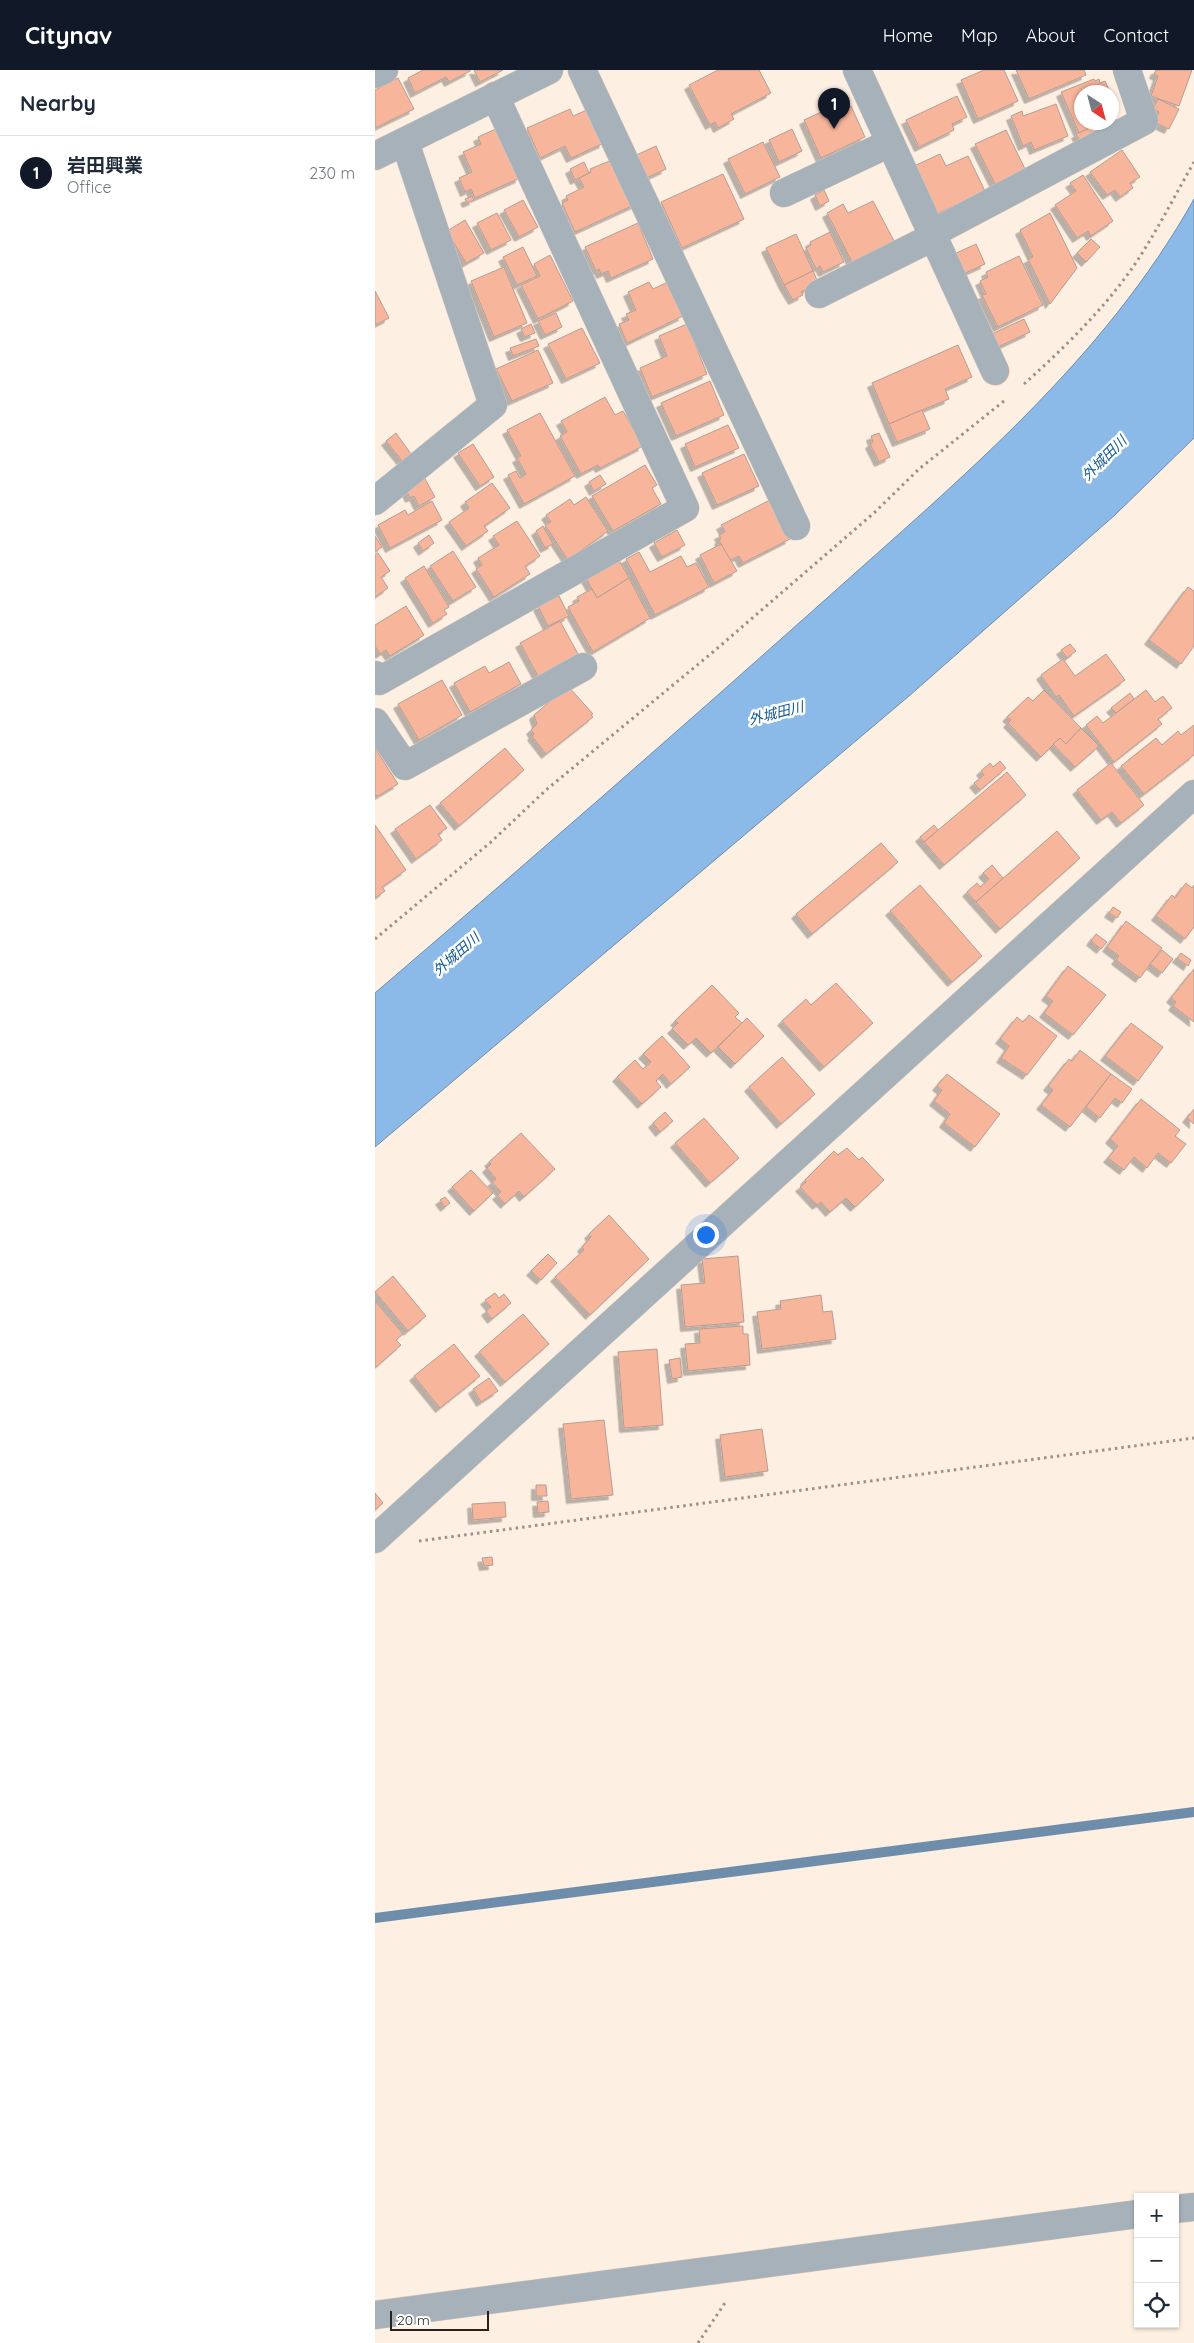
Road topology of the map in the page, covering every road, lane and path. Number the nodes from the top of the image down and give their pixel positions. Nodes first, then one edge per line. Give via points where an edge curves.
1 (384, 70) edge
2 (549, 70) edge
3 (582, 70) edge
4 (857, 70) edge
5 (1127, 70) edge
6 (375, 74) edge
7 (495, 96) junction
8 (405, 142) junction
9 (890, 143) junction
10 (375, 156) edge
11 (1194, 162) edge
12 (784, 193) dead end
13 (932, 235) junction
14 (819, 294) dead end
15 (995, 371) dead end
16 (1019, 388) dead end
17 (1005, 400) dead end
18 (375, 502) edge
19 (796, 526) dead end
20 (583, 666) dead end
21 (375, 674) edge
22 (375, 722) edge
23 (1194, 794) edge
24 (375, 938) edge
25 (1194, 1438) edge
26 (375, 1539) edge
27 (415, 1542) dead end
28 (1194, 2207) edge
29 (1179, 2209) edge
30 (1134, 2215) edge
31 (750, 2265) junction
32 (375, 2316) edge
33 (698, 2343) edge

1 - 6 street
2 - 7 street
3 - 19 street
4 - 9 street
5 - 13 street via 1144,121
7 - 8 street
7 - 21 street via 685,508 379,681
8 - 10 street
8 - 18 street via 493,405
9 - 12 street
9 - 13 street
11 - 16 path via 1157,230 1131,269 1058,354
13 - 14 street
13 - 15 street
17 - 24 path via 919,469 875,512 713,652 546,790 491,842
20 - 22 street via 405,766
23 - 26 street
25 - 27 path
28 - 29 street
30 - 31 street
31 - 32 street
31 - 33 path

